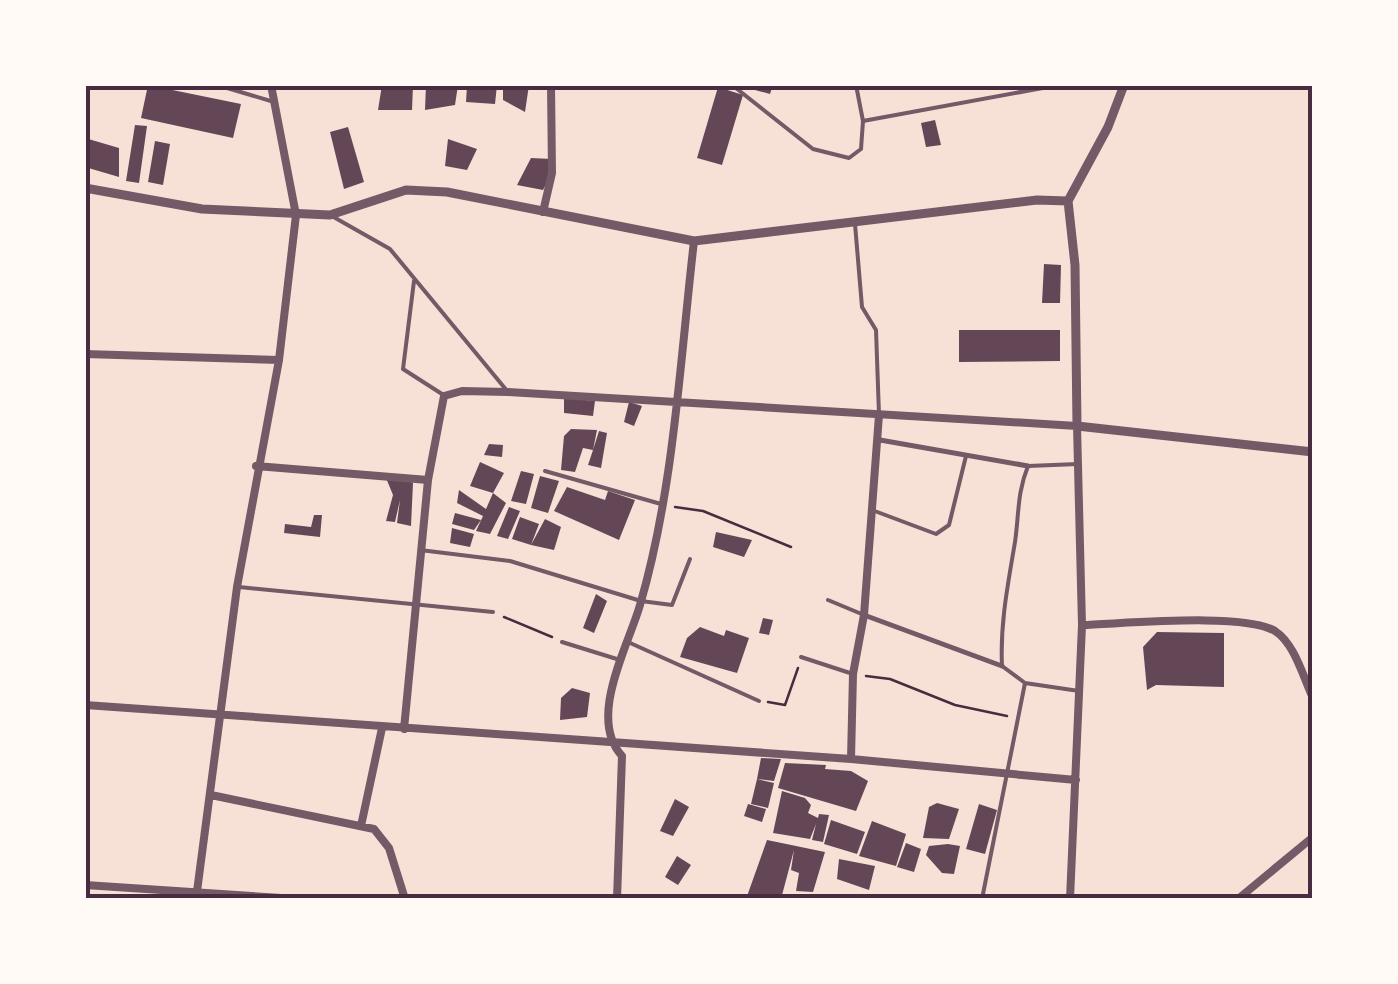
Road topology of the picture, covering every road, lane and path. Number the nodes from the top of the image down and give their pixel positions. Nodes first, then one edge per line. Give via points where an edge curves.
1 (218, 85) edge
2 (271, 85) edge
3 (551, 85) edge
4 (732, 85) edge
5 (856, 85) edge
6 (1059, 85) edge
7 (1124, 85) edge
8 (274, 102) junction
9 (863, 121) junction
10 (85, 188) edge
11 (1068, 201) junction
12 (544, 212) junction
13 (296, 214) junction
14 (330, 215) junction
15 (854, 222) junction
16 (694, 242) junction
17 (414, 281) junction
18 (85, 354) edge
19 (279, 360) junction
20 (508, 392) junction
21 (444, 396) junction
22 (675, 402) junction
23 (879, 415) junction
24 (1076, 426) junction
25 (880, 440) junction
26 (1313, 452) edge
27 (967, 453) junction
28 (1078, 464) junction
29 (256, 466) junction
30 (1028, 466) junction
31 (545, 471) dead end
32 (428, 480) junction
33 (661, 504) junction
34 (872, 510) junction
35 (792, 547) dead end
36 (420, 550) junction
37 (690, 559) dead end
38 (237, 587) junction
39 (828, 600) dead end
40 (642, 601) junction
41 (414, 604) junction
42 (493, 612) joint
43 (864, 615) junction
44 (1082, 625) junction
45 (562, 642) joint
46 (628, 642) junction
47 (802, 657) joint
48 (620, 660) junction
49 (1002, 666) junction
50 (853, 674) junction
51 (1025, 683) junction
52 (1080, 691) junction
53 (1313, 698) edge
54 (759, 701) joint
55 (85, 705) edge
56 (221, 717) junction
57 (1018, 718) junction
58 (382, 728) junction
59 (404, 729) junction
60 (610, 742) junction
61 (851, 760) junction
62 (1008, 773) junction
63 (1076, 780) junction
64 (211, 795) junction
65 (361, 826) junction
66 (1313, 837) edge
67 (85, 885) edge
68 (196, 896) edge
69 (297, 899) edge
70 (404, 899) edge
71 (617, 899) edge
72 (982, 899) edge
73 (1070, 899) edge
74 (1238, 899) edge

1 - 8 lane
2 - 8 street
3 - 12 street via 552,173
4 - 9 lane via 813,149 835,156 849,158 862,149
5 - 9 lane
6 - 9 lane
7 - 11 street
8 - 13 street
10 - 13 street via 202,209
11 - 15 street
11 - 24 street
12 - 14 street via 406,190
12 - 16 street
13 - 14 street
13 - 19 street
14 - 17 lane via 390,248
15 - 16 street
15 - 23 lane via 862,307 876,330
16 - 22 street
17 - 20 lane
17 - 21 lane via 403,369
18 - 19 street
19 - 29 street
20 - 21 street
20 - 22 street
21 - 32 street
22 - 23 street
22 - 33 street
23 - 24 street
23 - 25 street
24 - 26 street
24 - 28 street
25 - 27 street
25 - 34 street
27 - 30 street
27 - 34 lane via 949,525 936,534
28 - 30 lane
28 - 44 street
29 - 32 street
29 - 38 street
30 - 49 lane via 1014,514
31 - 33 lane
32 - 36 street
33 - 35 path via 703,512
33 - 40 street
34 - 43 street
36 - 40 lane via 510,561
36 - 41 street
37 - 40 lane via 672,605
38 - 41 lane
38 - 56 street
39 - 43 lane
40 - 46 street
41 - 42 lane
41 - 59 street
42 - 45 path
43 - 49 street
43 - 50 street
44 - 52 street
44 - 53 street via 1210,621 1273,630 1290,646
45 - 48 lane
46 - 48 street
46 - 54 lane
47 - 50 lane
47 - 54 path via 784,705
48 - 60 street
49 - 51 lane
50 - 57 path via 890,678 955,705
50 - 61 street
51 - 52 lane
51 - 57 lane
52 - 63 street
55 - 56 street
56 - 58 street
56 - 64 street
57 - 62 lane
58 - 59 street
58 - 65 street
59 - 60 street
60 - 61 street
60 - 71 street via 622,756
61 - 62 street
62 - 63 street
62 - 72 lane
63 - 73 street
64 - 65 street
64 - 68 street
65 - 70 street via 374,829 389,848
66 - 74 street
67 - 68 street
68 - 69 street

